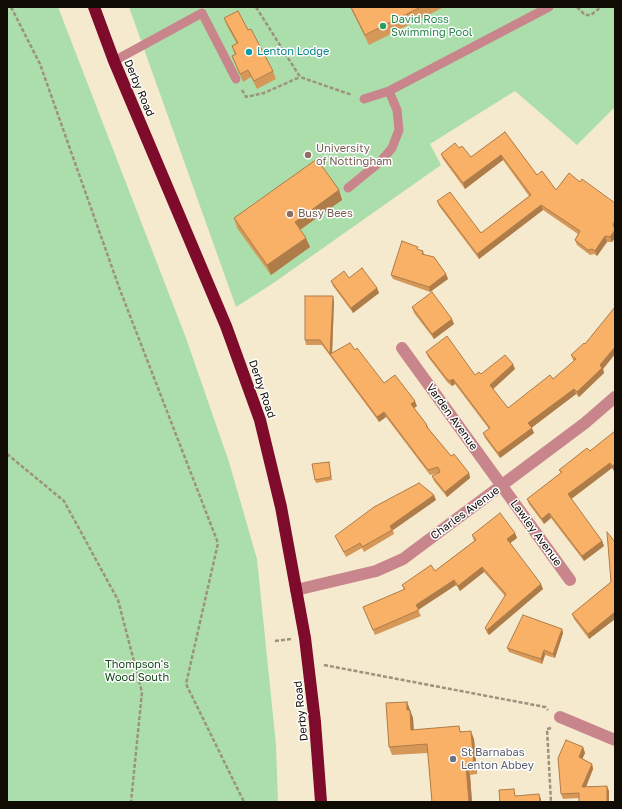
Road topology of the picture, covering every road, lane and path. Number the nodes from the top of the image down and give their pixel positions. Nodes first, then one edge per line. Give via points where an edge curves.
1 (11, 7) edge
2 (94, 7) edge
3 (256, 7) edge
4 (550, 7) edge
5 (577, 7) edge
6 (601, 7) edge
7 (114, 61) junction
8 (300, 77) junction
9 (236, 79) joint
10 (389, 91) junction
11 (364, 99) joint
12 (348, 188) dead end
13 (402, 348) dead end
14 (615, 397) edge
15 (7, 454) edge
16 (502, 486) junction
17 (570, 580) dead end
18 (296, 590) junction
19 (322, 664) dead end
20 (558, 716) junction
21 (615, 740) edge
22 (131, 802) edge
23 (244, 802) edge
24 (321, 802) edge
25 (551, 802) edge

1 - 23 path via 40,64 120,290 218,543 186,684
2 - 7 highway, Derby Road
3 - 8 path
4 - 10 lane
5 - 6 path via 585,15 591,15
7 - 9 lane via 202,13
7 - 18 highway, Derby Road via 226,326 260,420 281,507
8 - 9 path via 264,94 246,97
8 - 11 path
10 - 11 lane
10 - 12 lane via 398,110 399,130 392,148 381,161
13 - 16 street, Varden Avenue
14 - 16 street, Charles Avenue
15 - 22 path via 64,501 118,600 142,692
16 - 17 street, Lawley Avenue
16 - 18 street, Charles Avenue via 403,559 354,577
18 - 24 highway, Derby Road via 316,722
19 - 20 path via 545,707
20 - 21 street
20 - 25 path via 551,728 547,729

